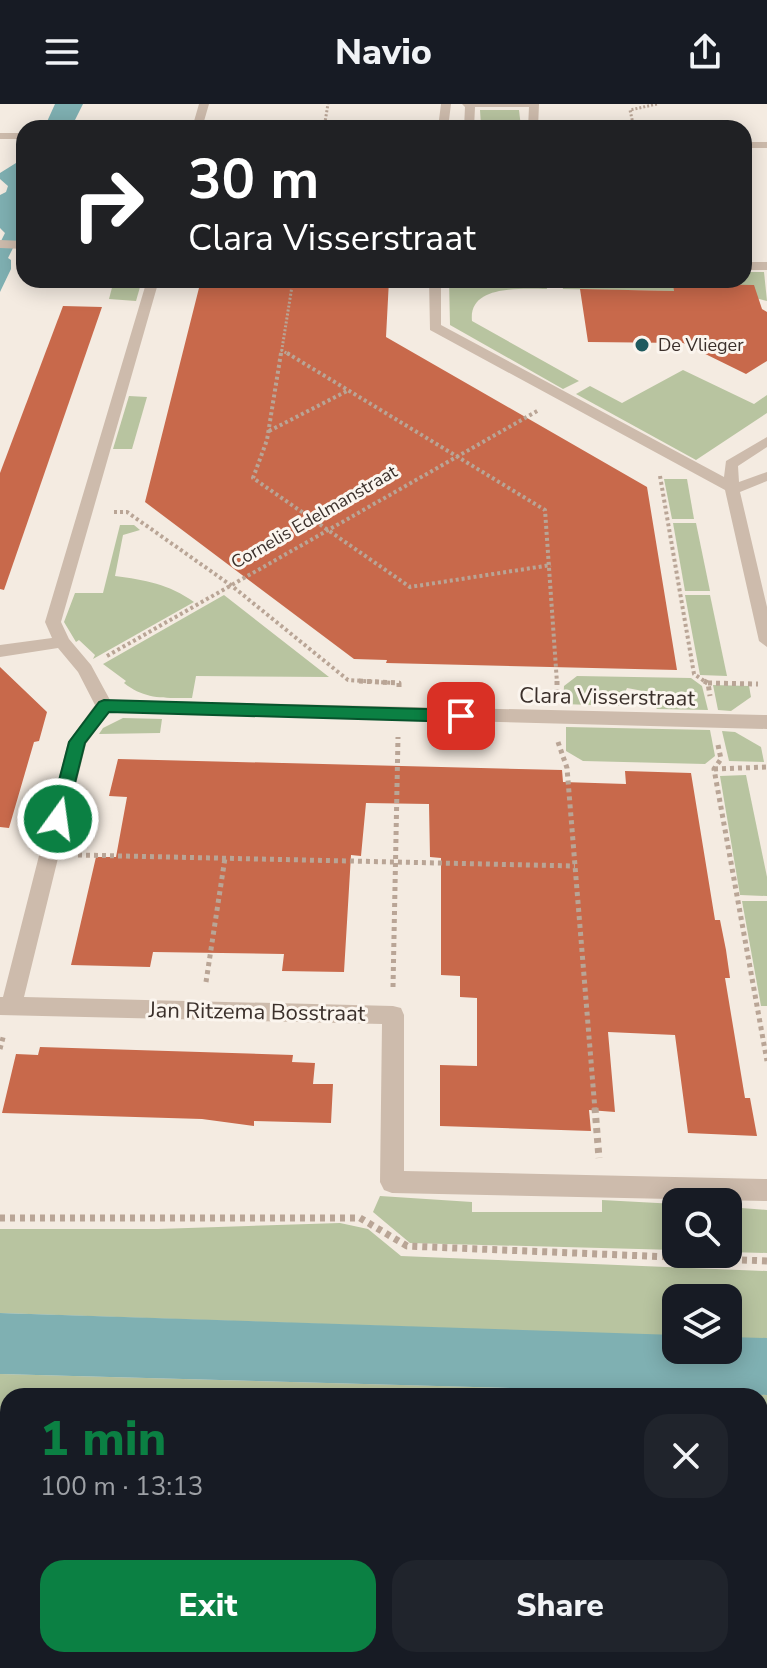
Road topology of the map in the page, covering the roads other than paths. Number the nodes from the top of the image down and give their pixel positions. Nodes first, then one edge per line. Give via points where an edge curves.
1 (468, 104) edge
2 (533, 120) edge
3 (151, 288) edge
4 (435, 288) edge
5 (767, 441) edge
6 (767, 476) edge
7 (735, 489) junction
8 (763, 613) edge
9 (767, 641) edge
10 (62, 642) junction
11 (0, 651) edge
12 (104, 706) junction
13 (767, 722) edge
14 (5, 1007) edge
15 (767, 1190) edge

1 - 2 street via 534,104
3 - 10 street via 53,622
4 - 7 street via 435,327
5 - 7 street via 731,464
6 - 7 street
7 - 8 street via 733,499
8 - 9 street
10 - 11 street
10 - 12 street via 85,669
12 - 13 street, Clara Visserstraat
12 - 14 street, Jan Ritzema Bosstraat via 77,742
14 - 15 street, Jan Ritzema Bosstraat via 393,1015 392,1182

